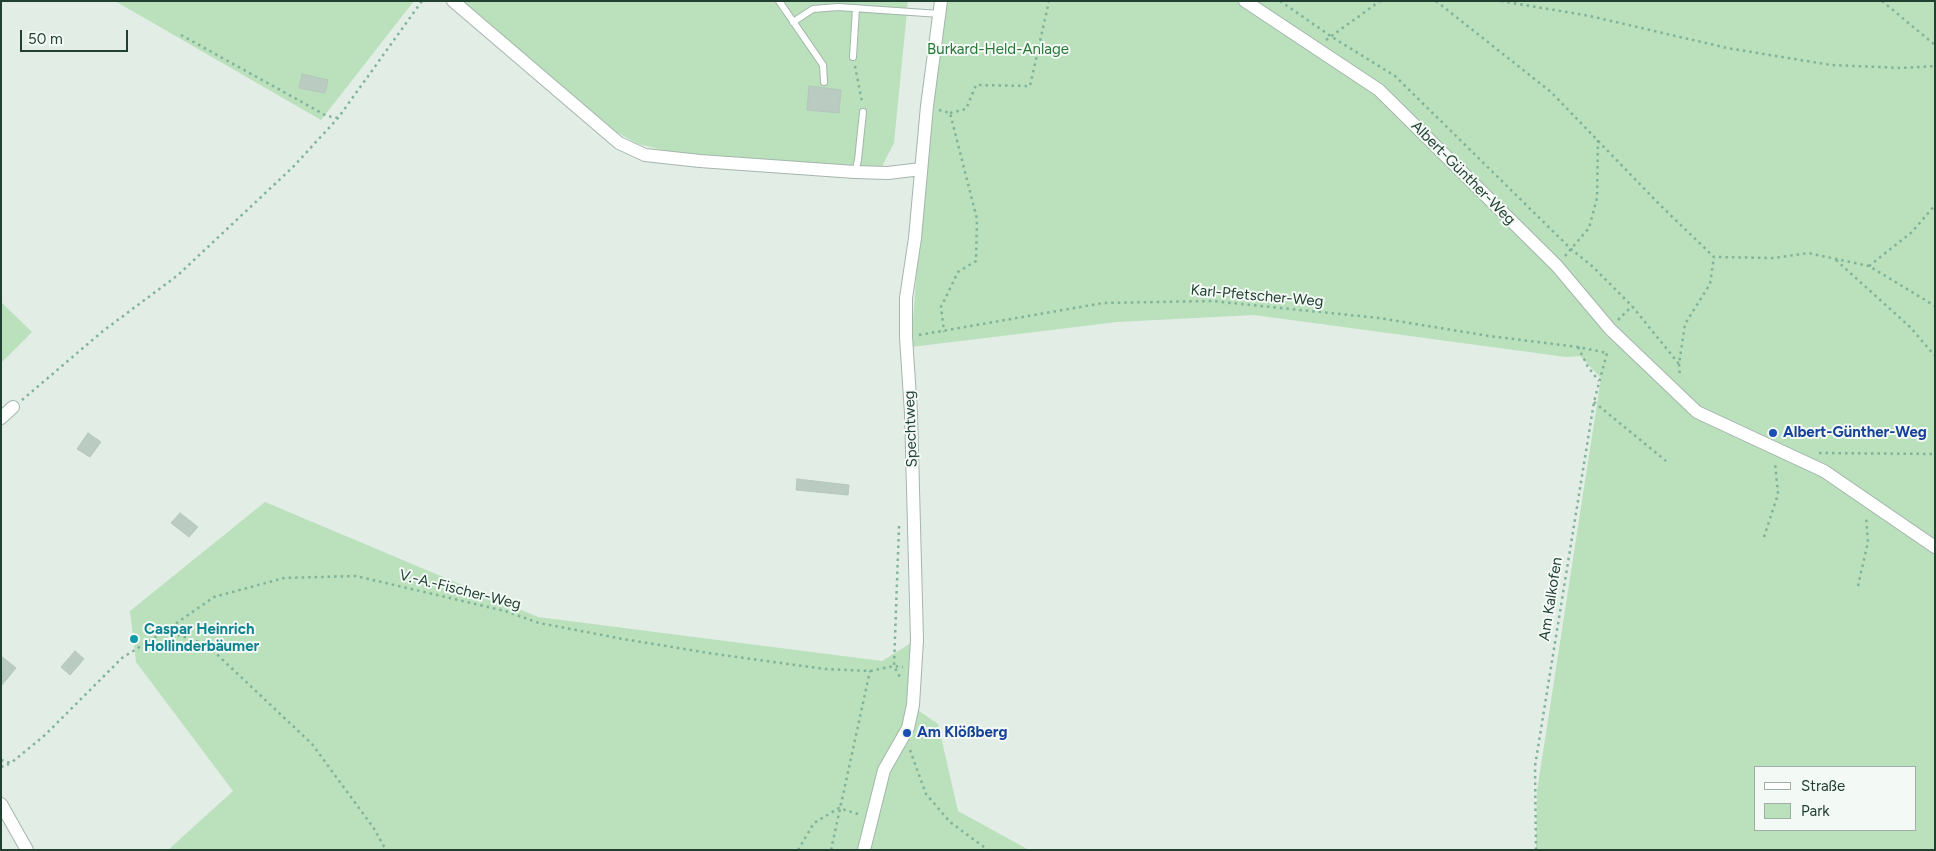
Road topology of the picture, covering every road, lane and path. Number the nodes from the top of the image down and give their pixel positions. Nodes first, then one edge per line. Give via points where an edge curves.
1 (422, 1) edge
2 (453, 1) edge
3 (778, 1) edge
4 (1048, 1) edge
5 (1245, 1) edge
6 (1280, 1) edge
7 (1380, 1) edge
8 (1436, 1) edge
9 (1501, 1) edge
10 (1882, 1) edge
11 (856, 8) junction
12 (941, 8) edge
13 (793, 22) junction
14 (181, 35) dead end
15 (1332, 37) junction
16 (1935, 45) edge
17 (1314, 47) junction
18 (853, 57) joint
19 (1935, 66) edge
20 (824, 82) dead end
21 (927, 106) junction
22 (863, 112) joint
23 (950, 113) junction
24 (338, 118) junction
25 (1598, 140) junction
26 (920, 169) junction
27 (855, 172) junction
28 (1935, 205) edge
29 (1571, 249) junction
30 (1714, 258) junction
31 (1834, 259) junction
32 (1869, 266) junction
33 (1632, 306) junction
34 (1935, 306) edge
35 (1610, 329) junction
36 (944, 332) junction
37 (906, 337) junction
38 (1578, 347) junction
39 (1607, 353) joint
40 (1935, 356) edge
41 (1599, 381) junction
42 (1594, 402) junction
43 (14, 407) joint
44 (1, 418) edge
45 (1774, 448) junction
46 (1811, 453) dead end
47 (1935, 454) edge
48 (1666, 460) dead end
49 (1865, 499) junction
50 (1764, 537) dead end
51 (1935, 547) edge
52 (1858, 586) dead end
53 (896, 588) dead end
54 (165, 631) junction
55 (870, 671) junction
56 (904, 734) junction
57 (1, 760) edge
58 (11, 763) junction
59 (1, 767) edge
60 (1, 804) edge
61 (839, 808) junction
62 (871, 818) junction
63 (27, 850) edge
64 (386, 850) edge
65 (798, 850) edge
66 (831, 850) edge
67 (864, 850) edge
68 (988, 850) edge
69 (1536, 850) edge

1 - 24 path
2 - 27 street via 619,143 645,155
3 - 13 lane
4 - 23 path via 1030,86 976,85 966,109
5 - 17 street, Albert-Günther-Weg
6 - 15 path
7 - 15 path
8 - 25 path via 1551,92
9 - 19 path via 1590,16 1727,48 1831,65
10 - 16 path
11 - 12 lane
11 - 13 lane via 812,9
11 - 18 lane
12 - 21 street, Spechtweg
13 - 20 lane via 823,65
14 - 24 path via 327,116
15 - 17 path
15 - 29 path via 1395,76
17 - 35 street, Albert-Günther-Weg via 1379,90 1557,266
18 - 22 path
21 - 23 path
21 - 26 street, Spechtweg
22 - 27 lane
23 - 36 path via 977,219 976,261 958,272 941,307
24 - 43 path via 253,206 178,275 103,331
25 - 29 path via 1597,198 1589,228
25 - 30 path
26 - 27 street via 888,173
26 - 37 street, Spechtweg via 906,298
28 - 32 path via 1912,232
29 - 33 path
30 - 31 path via 1774,258 1808,253
30 - 33 path via 1710,284 1685,324 1679,364
31 - 32 path
31 - 40 path via 1910,327
32 - 34 path
33 - 35 path
35 - 45 street, Albert-Günther-Weg via 1697,412
36 - 37 path, Karl-Pfetscher-Weg
36 - 38 path, Karl-Pfetscher-Weg via 1103,303 1212,301 1380,318
37 - 56 street, Spechtweg via 917,640 913,705
38 - 39 path, Karl-Pfetscher-Weg
38 - 41 path
39 - 41 path, Am Kalkofen
41 - 42 path, Am Kalkofen
42 - 48 path
42 - 69 path, Am Kalkofen via 1535,766
43 - 44 street
45 - 49 street, Albert-Günther-Weg via 1824,471
45 - 50 path via 1778,494
46 - 47 path
49 - 51 street, Albert-Günther-Weg
49 - 52 path via 1868,542
53 - 55 path, V.-A.-Fischer-Weg via 894,666
54 - 55 path, V.-A.-Fischer-Weg via 214,597 284,578 356,576 505,611 539,623 623,640 825,669
54 - 58 path, V.-A.-Fischer-Weg via 122,658
54 - 64 path via 206,644 312,744 373,827
55 - 61 path
56 - 62 street, Spechtweg via 884,770
56 - 68 path via 926,794 950,822
57 - 58 path
58 - 59 path, V.-A.-Fischer-Weg
60 - 63 street
61 - 62 path
61 - 65 path via 814,823
61 - 66 path
62 - 67 street, Spechtweg

